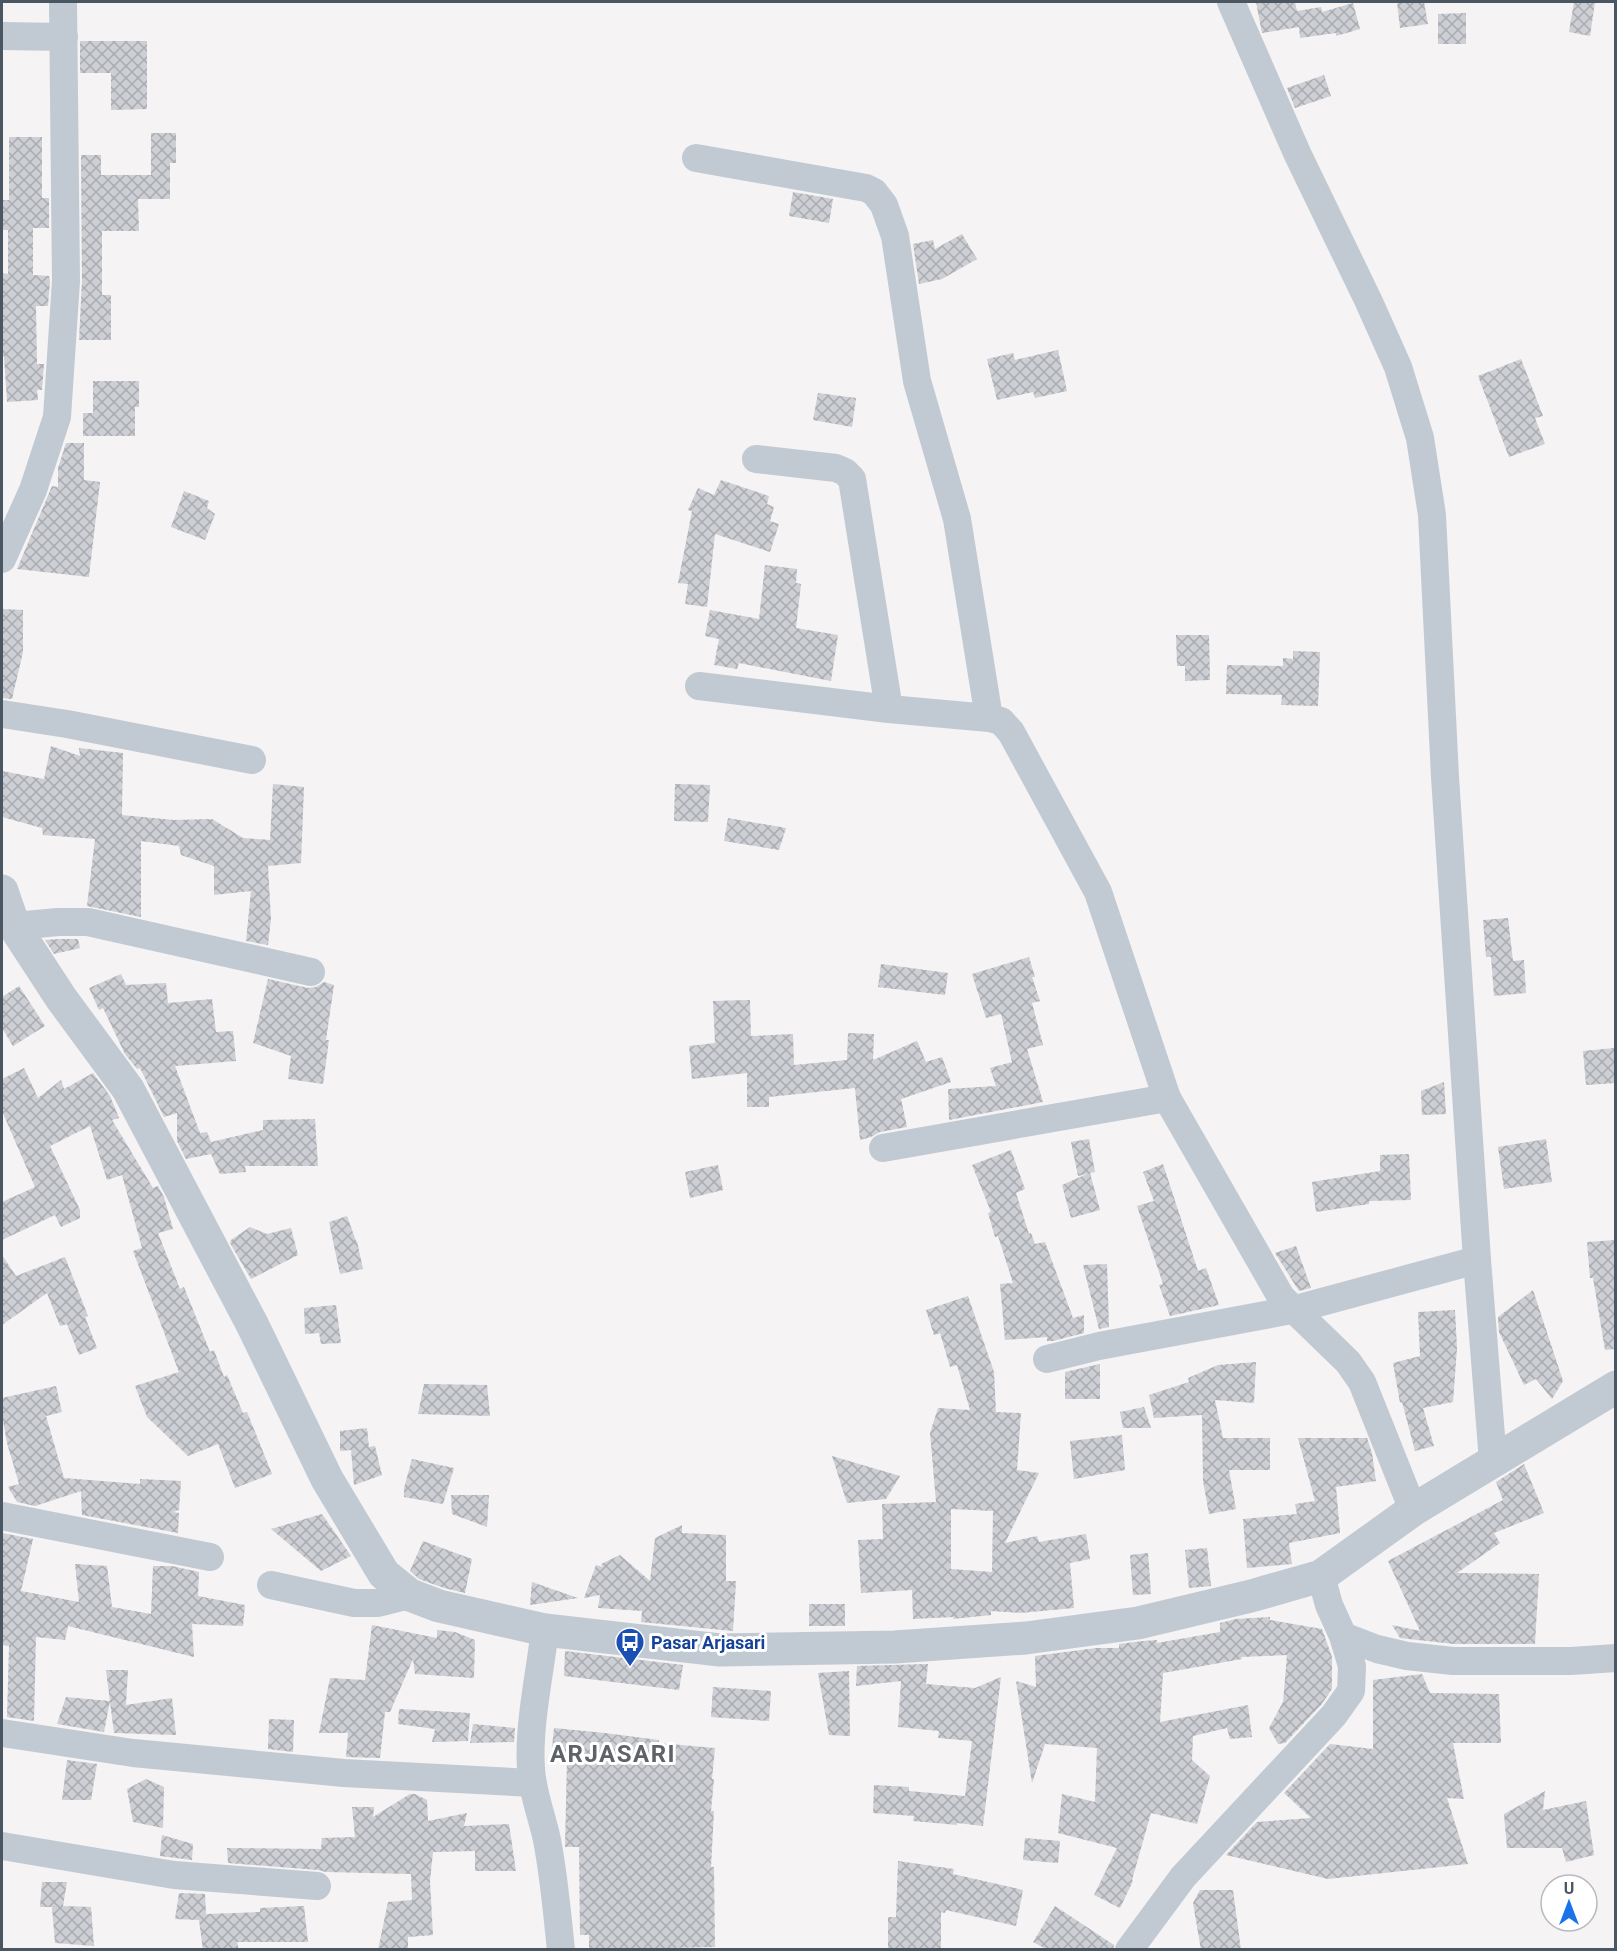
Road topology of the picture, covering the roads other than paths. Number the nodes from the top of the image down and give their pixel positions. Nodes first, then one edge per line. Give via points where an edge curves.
1 (63, 2) edge
2 (1231, 2) edge
3 (2, 36) edge
4 (64, 37) junction
5 (696, 158) dead end
6 (756, 459) dead end
7 (2, 559) edge
8 (699, 686) dead end
9 (889, 709) junction
10 (2, 714) edge
11 (989, 718) junction
12 (252, 760) dead end
13 (2, 891) edge
14 (14, 926) junction
15 (310, 972) dead end
16 (1167, 1098) junction
17 (883, 1148) dead end
18 (1477, 1260) junction
19 (1292, 1310) junction
20 (1047, 1359) dead end
21 (1616, 1387) edge
22 (1493, 1461) junction
23 (1413, 1510) junction
24 (2, 1516) edge
25 (210, 1557) dead end
26 (1321, 1576) junction
27 (270, 1585) dead end
28 (410, 1595) junction
29 (545, 1630) junction
30 (1343, 1636) junction
31 (1616, 1658) edge
32 (2, 1733) edge
33 (532, 1783) junction
34 (2, 1846) edge
35 (317, 1886) dead end
36 (561, 1950) edge
37 (1129, 1950) edge

1 - 4 street
2 - 18 street via 1398,367 1420,438 1432,515
3 - 4 street
4 - 7 street via 66,281 57,417 33,490
5 - 11 street via 866,188 884,205 895,236 917,381 957,519
6 - 9 street via 836,468 852,479
8 - 9 street
9 - 11 street
10 - 12 street
11 - 16 street via 1001,721 1011,732 1098,892
13 - 14 street
14 - 15 street via 88,922
14 - 28 street via 128,1089 252,1324 327,1479 384,1574
16 - 17 street
16 - 19 street via 1281,1298
18 - 19 street
18 - 22 street
19 - 20 street
19 - 23 street via 1348,1362 1362,1382
21 - 22 street
22 - 23 street
23 - 26 street
24 - 25 street
26 - 29 street via 1138,1623 1026,1638 895,1647 720,1650
26 - 30 street
27 - 28 street via 354,1603 378,1603
28 - 29 street via 439,1606
29 - 33 street via 533,1723
30 - 31 street via 1407,1656 1453,1661
30 - 37 street via 1352,1666 1351,1691 1334,1715 1183,1876
32 - 33 street via 215,1761 344,1773
33 - 36 street via 542,1813
34 - 35 street via 174,1875

